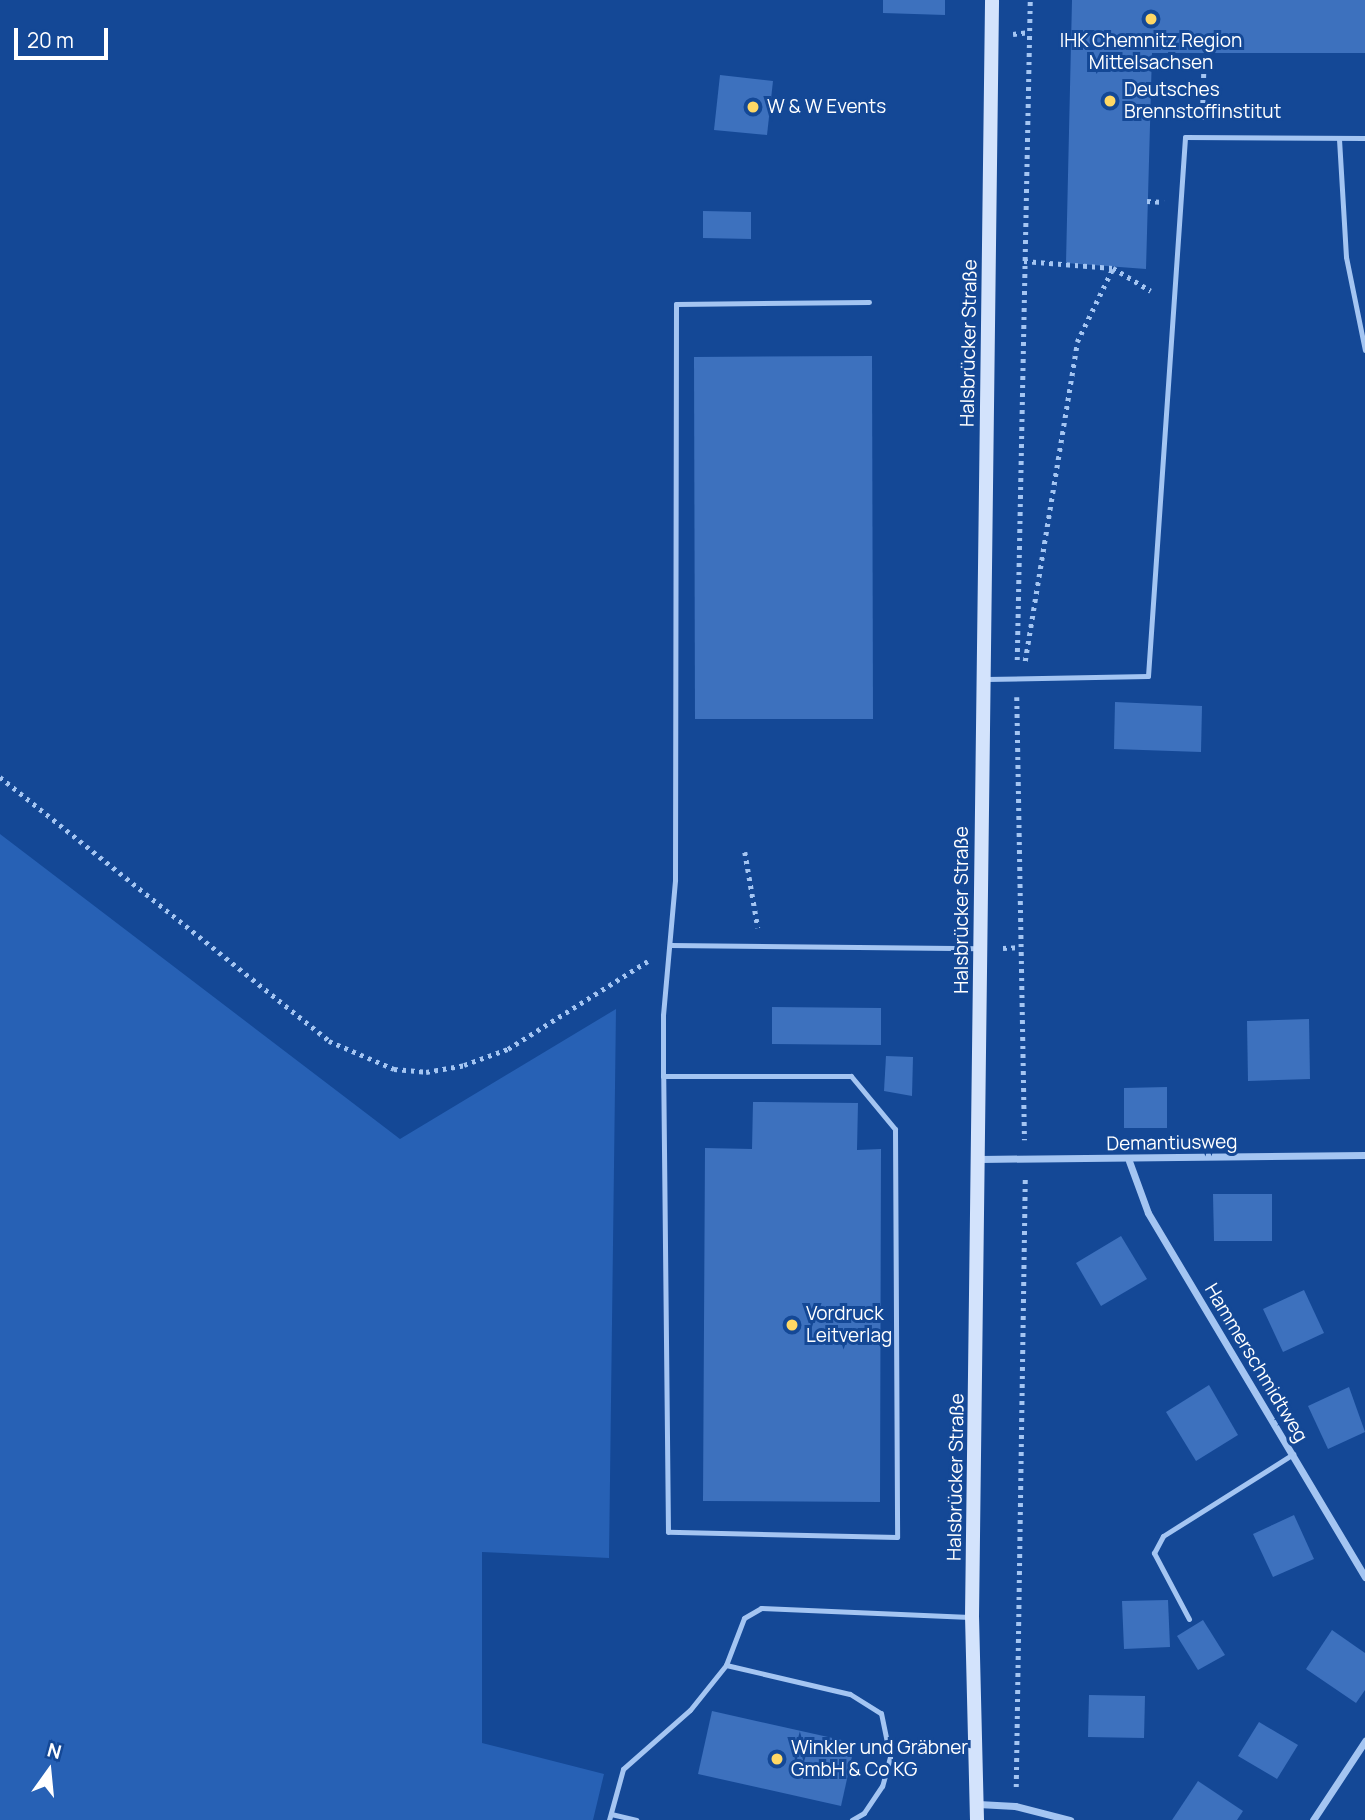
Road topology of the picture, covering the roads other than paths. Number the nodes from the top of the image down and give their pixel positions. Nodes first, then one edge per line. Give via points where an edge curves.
1 (992, 0) edge
2 (1365, 138) edge
3 (1339, 139) junction
4 (869, 302) dead end
5 (1365, 350) edge
6 (983, 679) junction
7 (670, 945) junction
8 (981, 948) junction
9 (663, 1076) junction
10 (1365, 1155) edge
11 (980, 1158) junction
12 (1129, 1161) junction
13 (1293, 1454) junction
14 (1365, 1577) edge
15 (972, 1618) junction
16 (1189, 1619) dead end
17 (726, 1665) junction
18 (1365, 1741) edge
19 (978, 1804) junction
20 (610, 1817) edge
21 (636, 1820) edge
22 (852, 1820) edge
23 (977, 1820) edge
24 (1070, 1820) edge
25 (1314, 1820) edge

1 - 6 main road, Halsbrücker Straße
2 - 3 lane
3 - 5 lane via 1346,257
3 - 6 lane via 1185,137 1148,676
4 - 7 lane via 676,304 675,867
6 - 8 main road, Halsbrücker Straße
7 - 8 lane
7 - 9 lane
8 - 11 main road, Halsbrücker Straße
9 - 9 lane via 668,1532 897,1537 895,1129 852,1076
10 - 12 street, Demantiusweg
11 - 12 street, Demantiusweg
11 - 15 main road, Halsbrücker Straße
12 - 13 street, Hammerschmidtweg via 1148,1213
13 - 14 street, Hammerschmidtweg
13 - 16 lane via 1163,1536 1154,1553
15 - 17 lane via 761,1608 744,1618
15 - 19 main road, Halsbrücker Straße
17 - 20 lane via 690,1710 622,1769
17 - 22 lane via 850,1694 881,1713 890,1757 881,1786 863,1813
18 - 25 street
19 - 23 main road, Halsbrücker Straße
19 - 24 street via 1015,1806
20 - 21 lane

